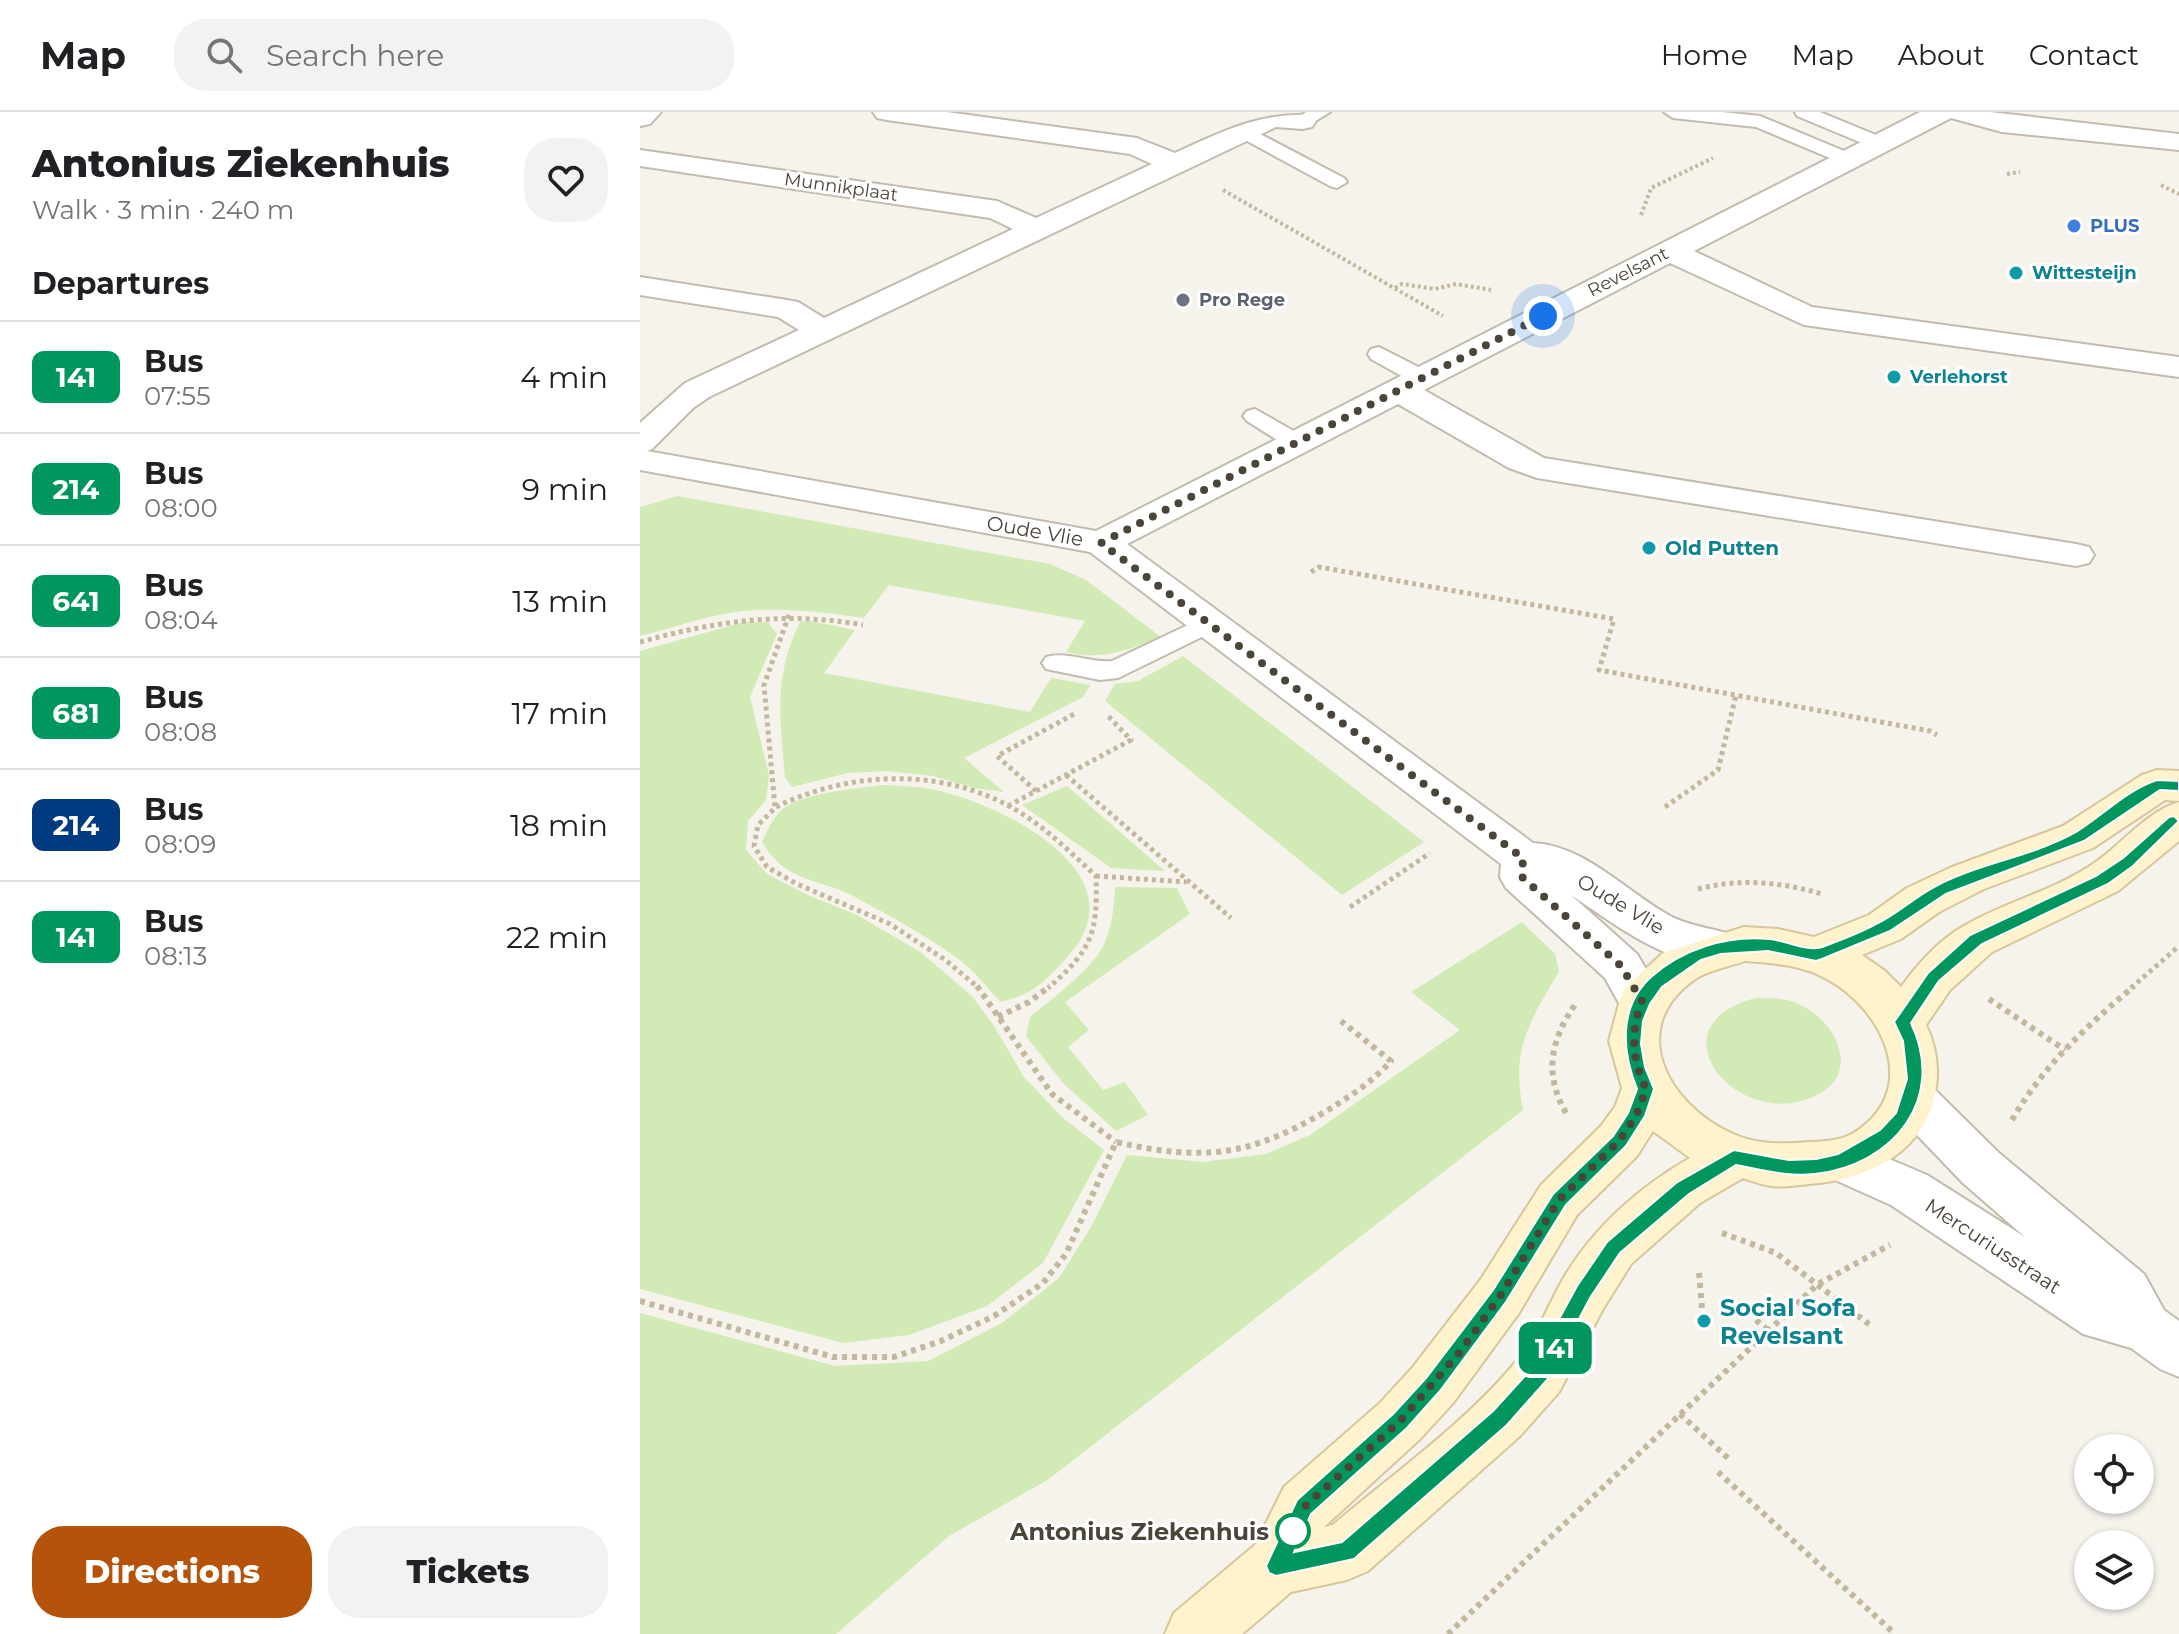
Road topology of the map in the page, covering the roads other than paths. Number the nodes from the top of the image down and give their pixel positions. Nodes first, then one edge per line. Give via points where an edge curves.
1 (647, 112) edge
2 (887, 112) edge
3 (1673, 112) edge
4 (1804, 112) edge
5 (1941, 112) edge
6 (1960, 112) edge
7 (1311, 117) edge
8 (640, 118) edge
9 (1245, 132) junction
10 (2179, 142) edge
11 (1881, 144) junction
12 (640, 158) edge
13 (1849, 160) junction
14 (1176, 164) junction
15 (1337, 182) dead end
16 (1037, 230) junction
17 (1670, 251) junction
18 (640, 286) edge
19 (823, 331) junction
20 (1379, 354) dead end
21 (2179, 367) edge
22 (1410, 384) junction
23 (1255, 416) dead end
24 (640, 442) edge
25 (1296, 442) junction
26 (640, 460) edge
27 (1101, 543) junction
28 (2076, 555) dead end
29 (1209, 623) junction
30 (1055, 663) dead end
31 (2179, 786) edge
32 (2179, 817) edge
33 (1523, 858) junction
34 (1721, 948) junction
35 (1816, 955) junction
36 (1642, 1001) junction
37 (1902, 1022) junction
38 (1646, 1089) junction
39 (1912, 1098) junction
40 (1734, 1158) junction
41 (1842, 1160) junction
42 (2162, 1339) edge
43 (1276, 1566) junction
44 (1195, 1634) edge

1 - 8 street
2 - 14 street via 1137,146
3 - 13 lane via 1760,122
4 - 11 lane
5 - 11 street, Revelsant
6 - 10 street via 2002,124
7 - 9 street via 1272,118
9 - 14 street
9 - 15 lane
11 - 13 street, Revelsant
12 - 16 street, Munnikplaat via 997,210
13 - 17 street, Revelsant
14 - 16 street
16 - 19 street
17 - 21 street via 1785,300 1804,315
17 - 22 street, Revelsant
18 - 19 street via 787,309
19 - 24 street via 689,395
20 - 22 lane
22 - 25 street, Revelsant
22 - 28 street via 1537,467
23 - 25 lane
25 - 27 street, Revelsant
26 - 27 street, Oude Vlie
27 - 29 street, Oude Vlie
29 - 30 lane via 1136,663 1108,671
29 - 33 street, Oude Vlie
31 - 35 main road via 2157,785 2078,837 1941,890 1885,927
32 - 37 main road via 2102,880 1976,940 1934,977
33 - 34 street, Oude Vlie via 1549,859 1655,928
33 - 36 street, Oude Vlie via 1522,877 1621,966
34 - 35 main road via 1768,945
34 - 36 main road via 1674,967
35 - 37 main road via 1867,982
36 - 38 main road via 1632,1044
37 - 39 main road via 1915,1059
38 - 40 main road via 1681,1130
38 - 43 main road via 1619,1141 1559,1200 1451,1363 1400,1421 1304,1507
39 - 41 main road via 1887,1135
39 - 42 street, Mercuriusstraat via 1981,1168 2125,1291
40 - 41 main road via 1789,1167
40 - 43 main road via 1682,1188 1613,1248 1540,1374 1500,1418 1347,1551
41 - 42 street, Mercuriusstraat via 1909,1190 2102,1317
43 - 44 main road

